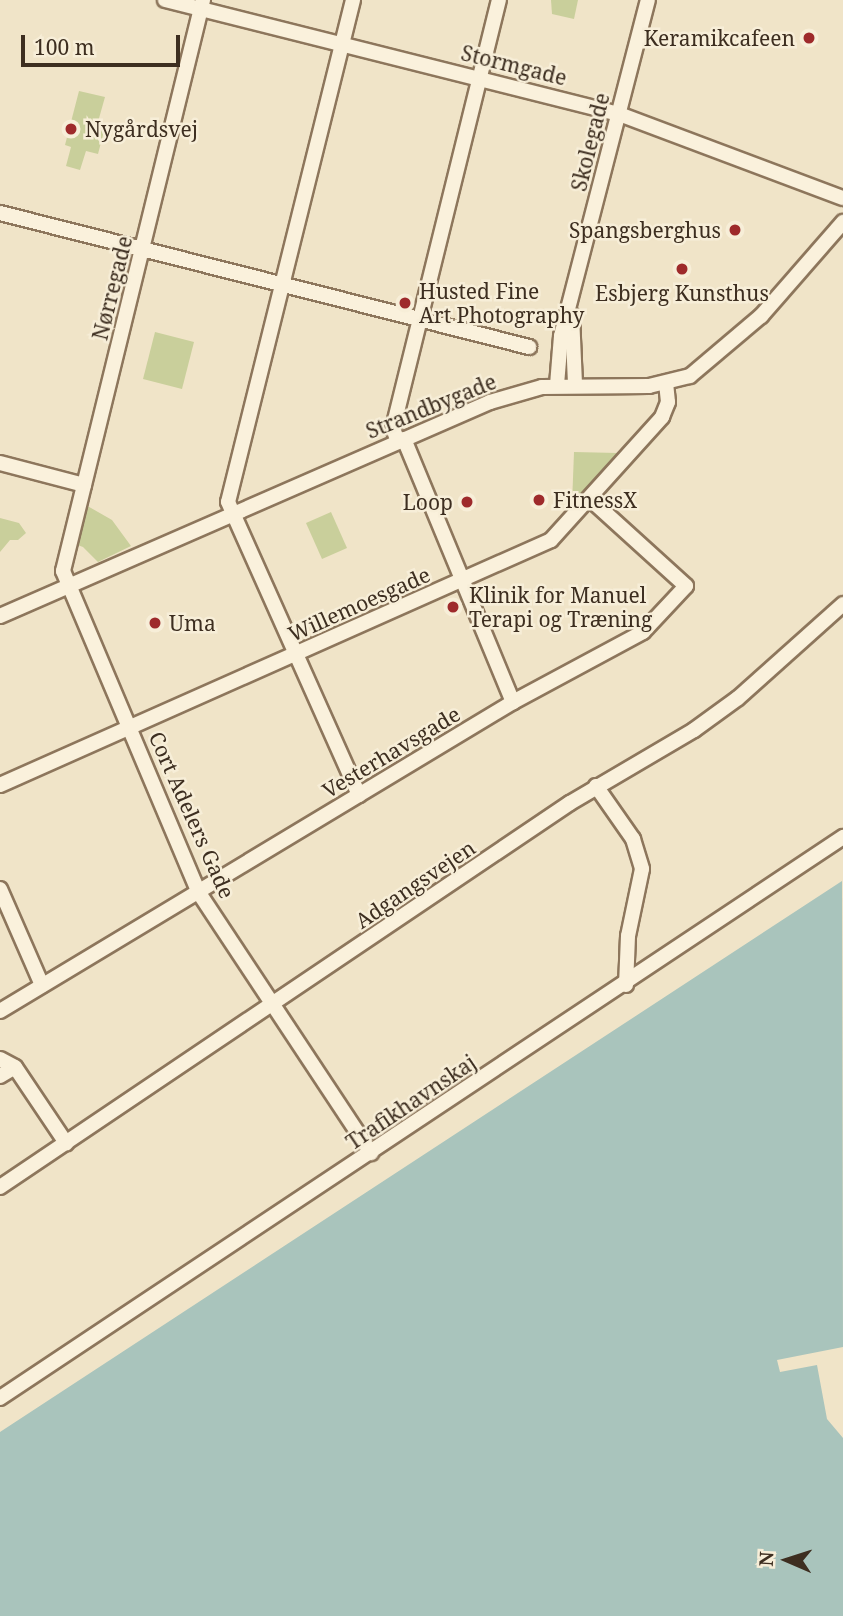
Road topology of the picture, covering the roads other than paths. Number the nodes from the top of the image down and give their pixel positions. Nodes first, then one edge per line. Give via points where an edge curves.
1 (165, 0) edge
2 (353, 0) edge
3 (499, 0) edge
4 (648, 0) edge
5 (202, 4) edge
6 (342, 44) junction
7 (480, 77) junction
8 (619, 114) junction
9 (843, 198) edge
10 (0, 213) edge
11 (843, 222) edge
12 (144, 250) junction
13 (282, 285) junction
14 (573, 294) junction
15 (420, 320) junction
16 (529, 347) dead end
17 (575, 383) junction
18 (666, 384) junction
19 (558, 385) junction
20 (401, 440) junction
21 (0, 463) edge
22 (84, 485) junction
23 (591, 500) junction
24 (231, 514) junction
25 (462, 582) junction
26 (66, 586) junction
27 (843, 604) edge
28 (0, 616) edge
29 (837, 619) edge
30 (296, 654) junction
31 (513, 702) junction
32 (131, 729) junction
33 (0, 785) edge
34 (596, 786) junction
35 (359, 795) junction
36 (843, 837) edge
37 (0, 888) edge
38 (199, 893) junction
39 (42, 985) junction
40 (626, 985) junction
41 (271, 1005) junction
42 (0, 1011) edge
43 (0, 1059) edge
44 (15, 1067) junction
45 (0, 1076) edge
46 (66, 1143) junction
47 (371, 1153) junction
48 (1, 1186) edge
49 (0, 1398) edge

1 - 5 street, Stormgade
2 - 6 street
3 - 7 street
4 - 8 street, Skolegade
5 - 6 street, Stormgade
5 - 12 street, Nørregade
6 - 7 street, Stormgade
6 - 13 street
7 - 8 street, Stormgade
7 - 15 street
8 - 9 street, Stormgade
8 - 14 street, Skolegade
10 - 12 street
11 - 18 street, Strandbygade via 724,352 697,373
12 - 13 street
12 - 22 street, Nørregade
13 - 15 street
13 - 24 street via 229,493
14 - 17 street, Skolegade
14 - 19 street, Skolegade via 561,336
15 - 16 street
15 - 20 street via 393,428
17 - 18 street, Strandbygade
17 - 19 street, Strandbygade
18 - 23 street, Willemoesgade via 668,402 662,417
19 - 20 street, Strandbygade via 490,402
20 - 24 street, Strandbygade
20 - 25 street
21 - 22 street
22 - 26 street, Nørregade via 65,552
23 - 25 street, Willemoesgade via 551,540
23 - 31 street, Vesterhavsgade via 686,586 643,632
24 - 26 street, Strandbygade
24 - 30 street
25 - 30 street, Willemoesgade
25 - 31 street
26 - 28 street, Strandbygade
26 - 32 street, Cort Adelers Gade
27 - 29 street, Adgangsvejen
29 - 34 street, Adgangsvejen via 669,746
30 - 32 street, Willemoesgade
30 - 35 street
31 - 35 street, Vesterhavsgade
32 - 33 street, Willemoesgade
32 - 38 street, Cort Adelers Gade
34 - 40 street via 633,839 642,869 628,936
34 - 41 street, Adgangsvejen
35 - 38 street, Vesterhavsgade
36 - 40 street, Trafikhavnskaj
37 - 39 street
38 - 39 street, Vesterhavsgade
38 - 41 street, Cort Adelers Gade
39 - 42 street, Vesterhavsgade
40 - 47 street, Trafikhavnskaj
41 - 46 street, Adgangsvejen
41 - 47 street, Cort Adelers Gade
43 - 44 street
44 - 45 street
44 - 46 street
46 - 48 street, Adgangsvejen
47 - 49 street, Trafikhavnskaj

